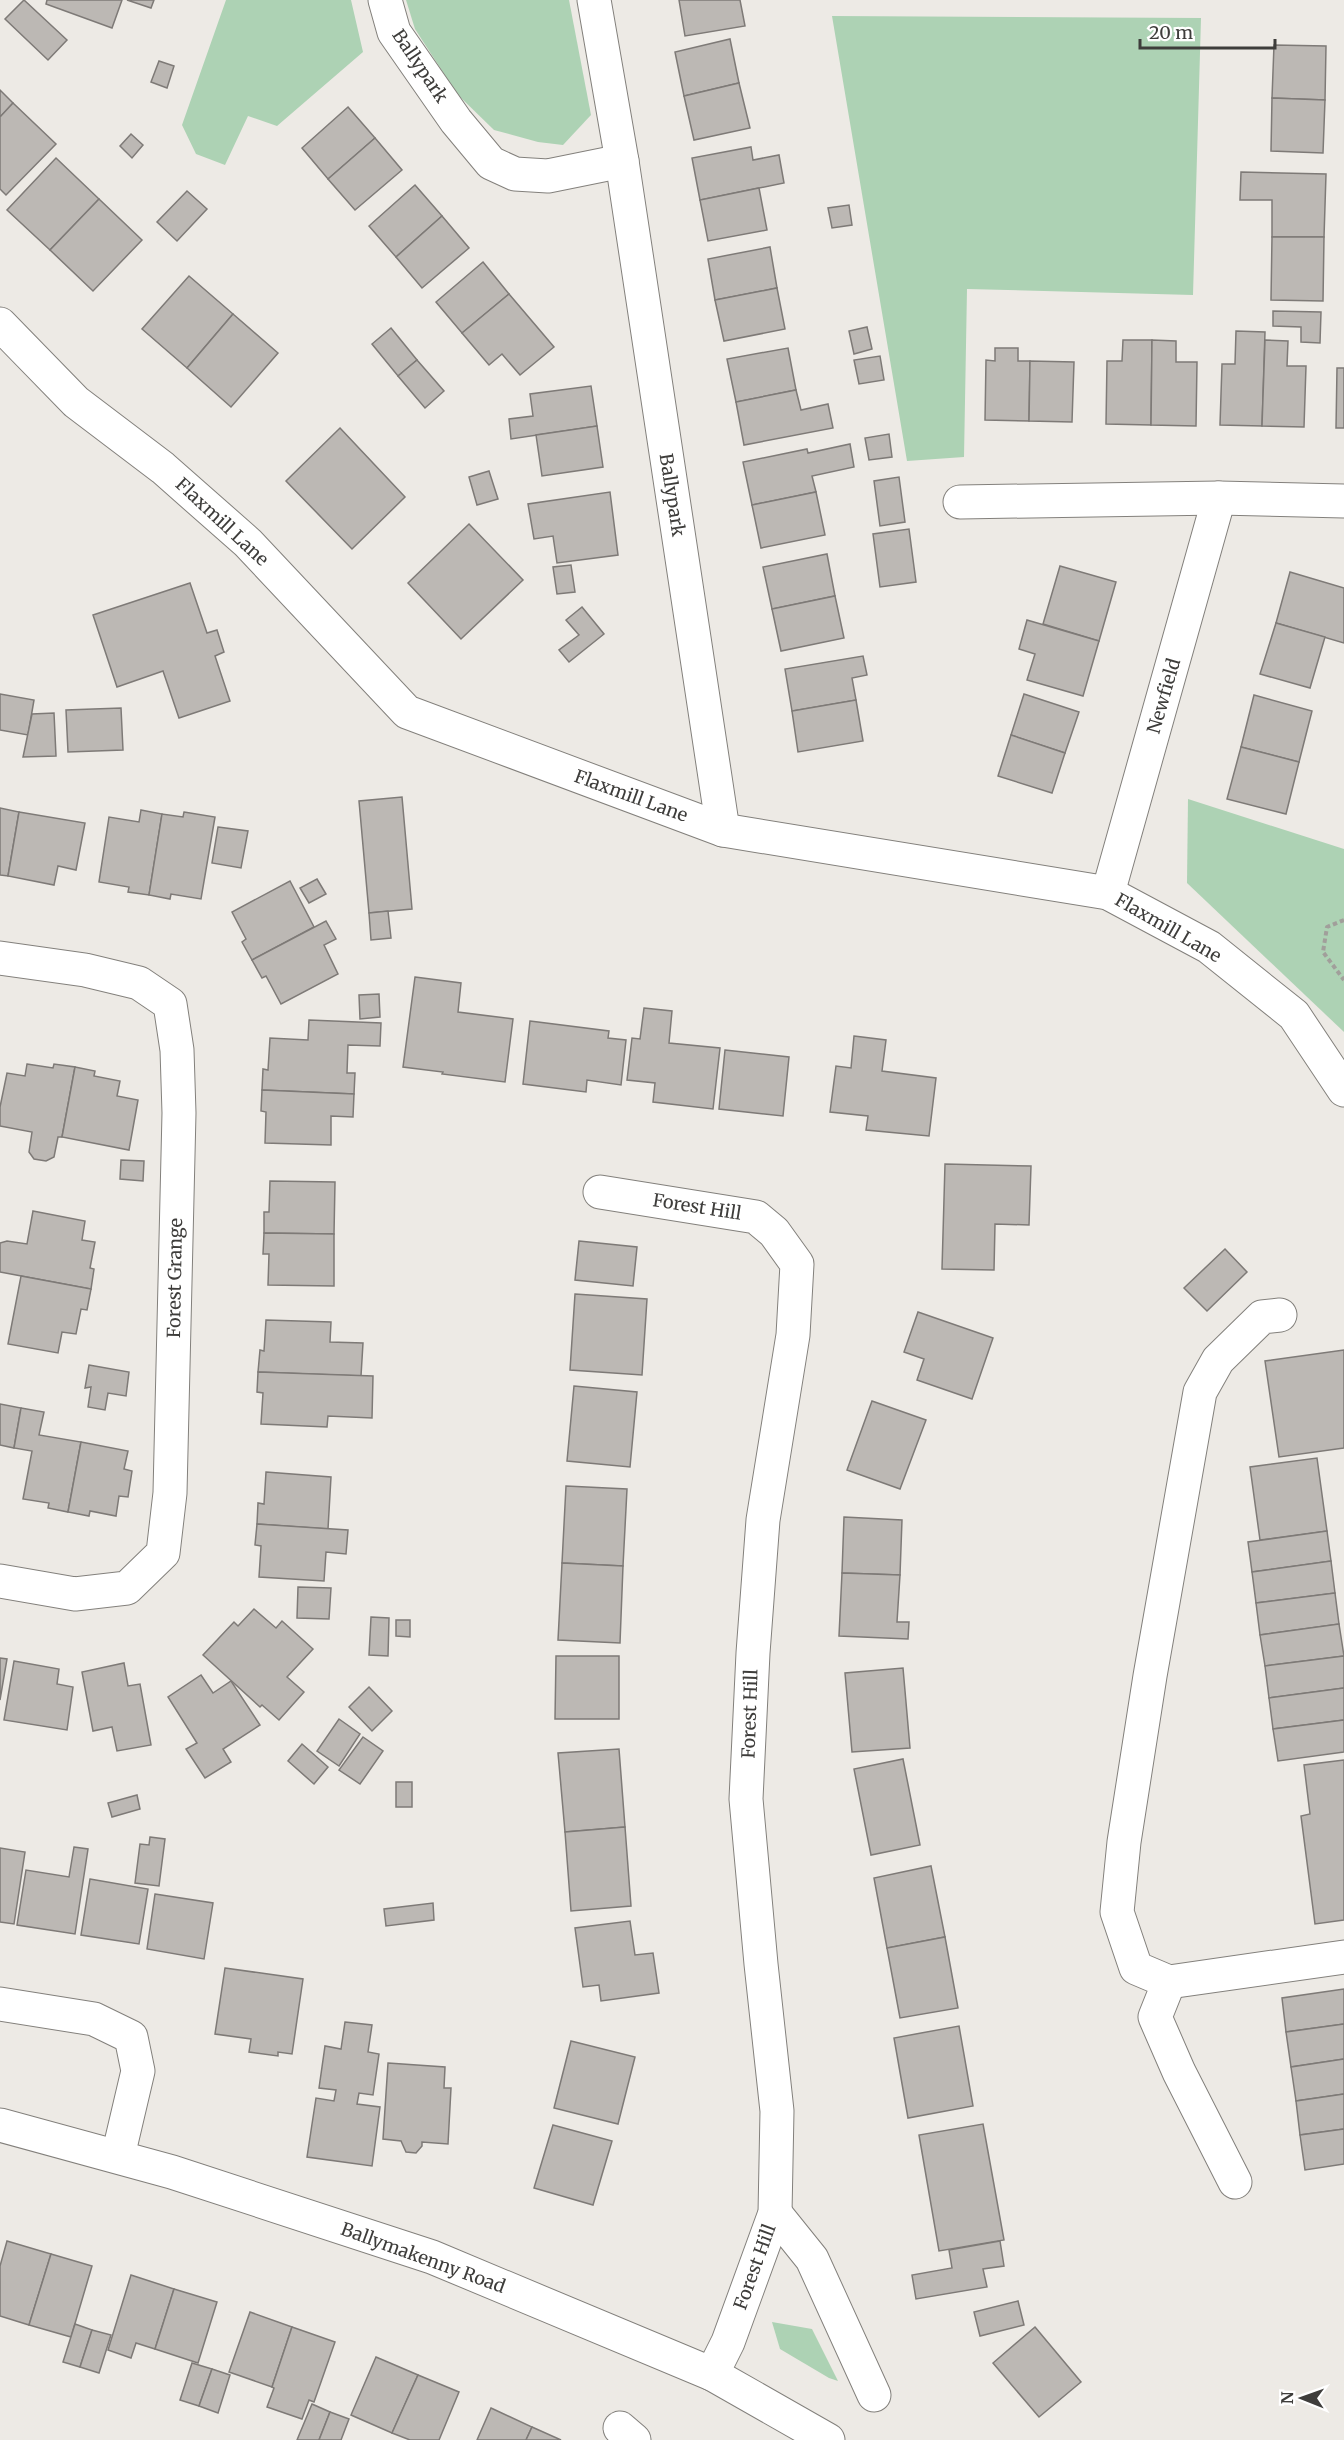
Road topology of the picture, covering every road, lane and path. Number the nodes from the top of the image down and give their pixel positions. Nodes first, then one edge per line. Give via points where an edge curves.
1 (385, 0) edge
2 (594, 0) edge
3 (622, 161) junction
4 (0, 324) edge
5 (1219, 498) junction
6 (1344, 501) edge
7 (960, 502) dead end
8 (723, 830) junction
9 (1108, 893) junction
10 (1344, 920) edge
11 (0, 958) edge
12 (1344, 980) edge
13 (1344, 1090) edge
14 (600, 1192) dead end
15 (1280, 1315) dead end
16 (0, 1581) edge
17 (1344, 1957) edge
18 (1169, 1982) junction
19 (0, 2004) edge
20 (0, 2125) edge
21 (118, 2156) junction
22 (1235, 2182) dead end
23 (775, 2213) junction
24 (712, 2374) junction
25 (874, 2396) dead end
26 (828, 2440) edge

1 - 3 street, Ballypark via 394,32 456,121 491,163 515,174 548,176
2 - 3 street, Ballypark
3 - 8 street, Ballypark
4 - 8 street, Flaxmill Lane via 76,402 163,468 248,543 407,712
5 - 6 street
5 - 7 street
5 - 9 street, Newfield
8 - 9 street, Flaxmill Lane
9 - 13 street, Flaxmill Lane via 1209,947 1294,1015
10 - 12 path via 1328,927 1323,951
11 - 16 street, Forest Grange via 85,970 139,983 170,1004 177,1050 179,1113 170,1492 163,1553 127,1588 75,1594
14 - 23 street, Forest Hill via 756,1217 774,1232 797,1264 794,1335 763,1520 746,1799 777,2111
15 - 18 street via 1262,1317 1218,1360 1200,1392 1150,1676 1117,1912 1136,1968
17 - 18 street
18 - 22 street via 1155,2018
19 - 21 street via 94,2019 131,2037 138,2071
20 - 21 street, Ballymakenny Road
21 - 24 street, Ballymakenny Road via 432,2257
23 - 24 street, Forest Hill via 728,2342
23 - 25 street via 812,2259
24 - 26 street, Ballymakenny Road

